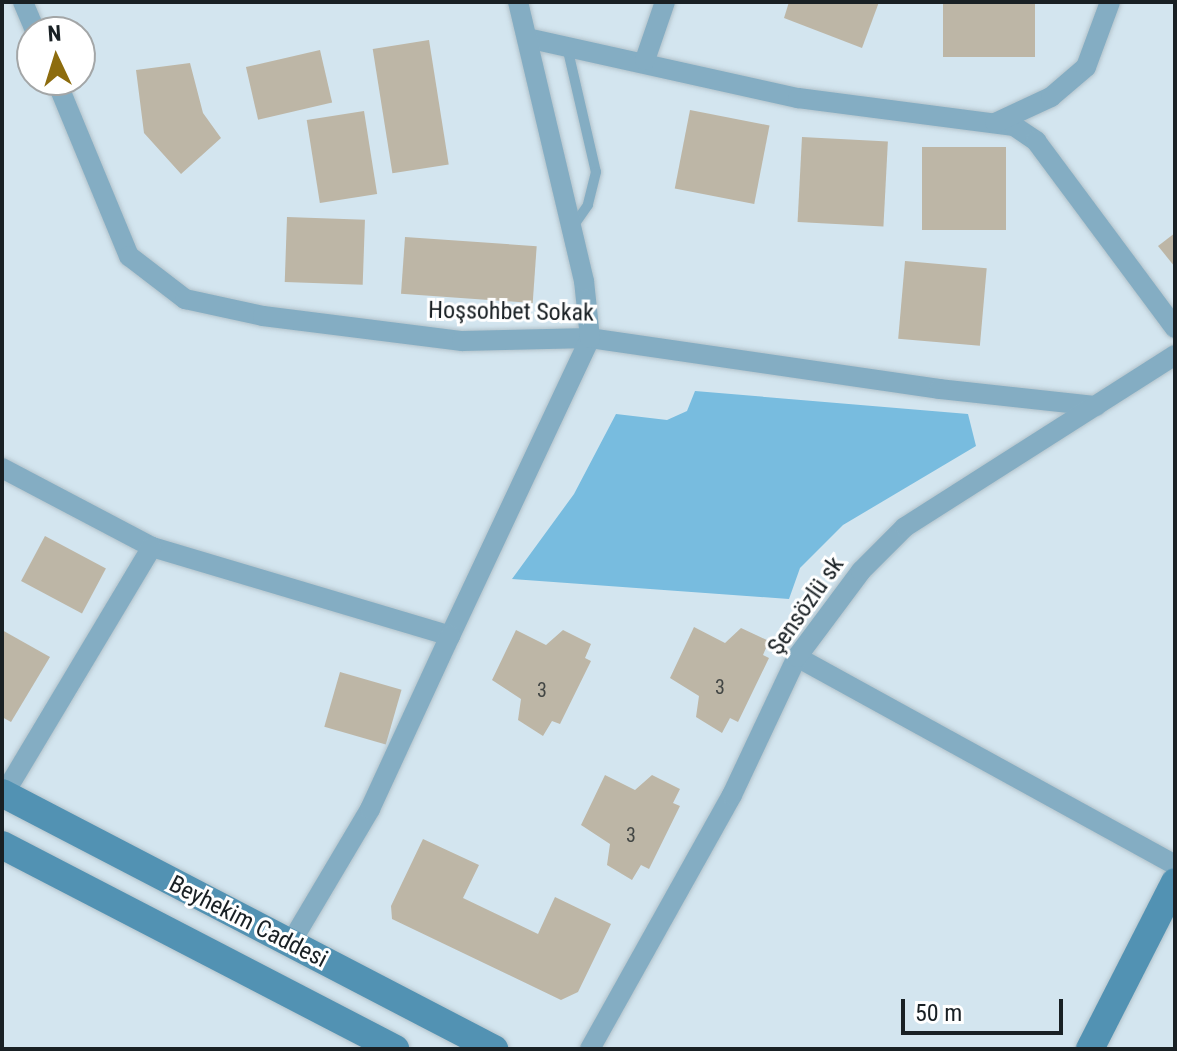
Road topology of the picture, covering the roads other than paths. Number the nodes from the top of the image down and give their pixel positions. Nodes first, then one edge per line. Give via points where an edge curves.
1 (518, 2) edge
2 (665, 2) edge
3 (1110, 2) edge
4 (527, 38) junction
5 (568, 51) junction
6 (645, 60) junction
7 (63, 96) edge
8 (995, 123) junction
9 (571, 228) junction
10 (1175, 328) edge
11 (590, 338) junction
12 (1175, 355) edge
13 (1096, 406) junction
14 (2, 468) edge
15 (152, 547) junction
16 (450, 636) junction
17 (797, 657) junction
18 (3, 793) edge
19 (2, 845) edge
20 (1175, 865) edge
21 (1175, 882) edge
22 (290, 944) junction
23 (395, 1049) edge
24 (494, 1049) edge
25 (590, 1049) edge
26 (1090, 1049) edge

1 - 4 street
2 - 6 street
3 - 8 street via 1086,67 1051,97
4 - 5 street
4 - 9 street
5 - 6 street
5 - 9 lane via 596,172 588,205
6 - 8 street via 798,98
7 - 11 street, Hoşsohbet Sokak via 129,256 185,299 263,316 462,341
8 - 10 street via 1014,126 1036,141
9 - 11 street
11 - 13 street, Hoşsohbet Sokak via 939,389
11 - 16 street
12 - 13 street, Şensözlü sk
13 - 17 street, Şensözlü sk via 905,527 861,571
14 - 15 street
15 - 16 street
15 - 18 street
16 - 22 street via 370,809
17 - 20 street
17 - 25 street, Şensözlü sk via 732,795
18 - 22 main road, Beyhekim Caddesi
19 - 23 main road, Beyhekim Caddesi
21 - 26 main road
22 - 24 main road, Beyhekim Caddesi

